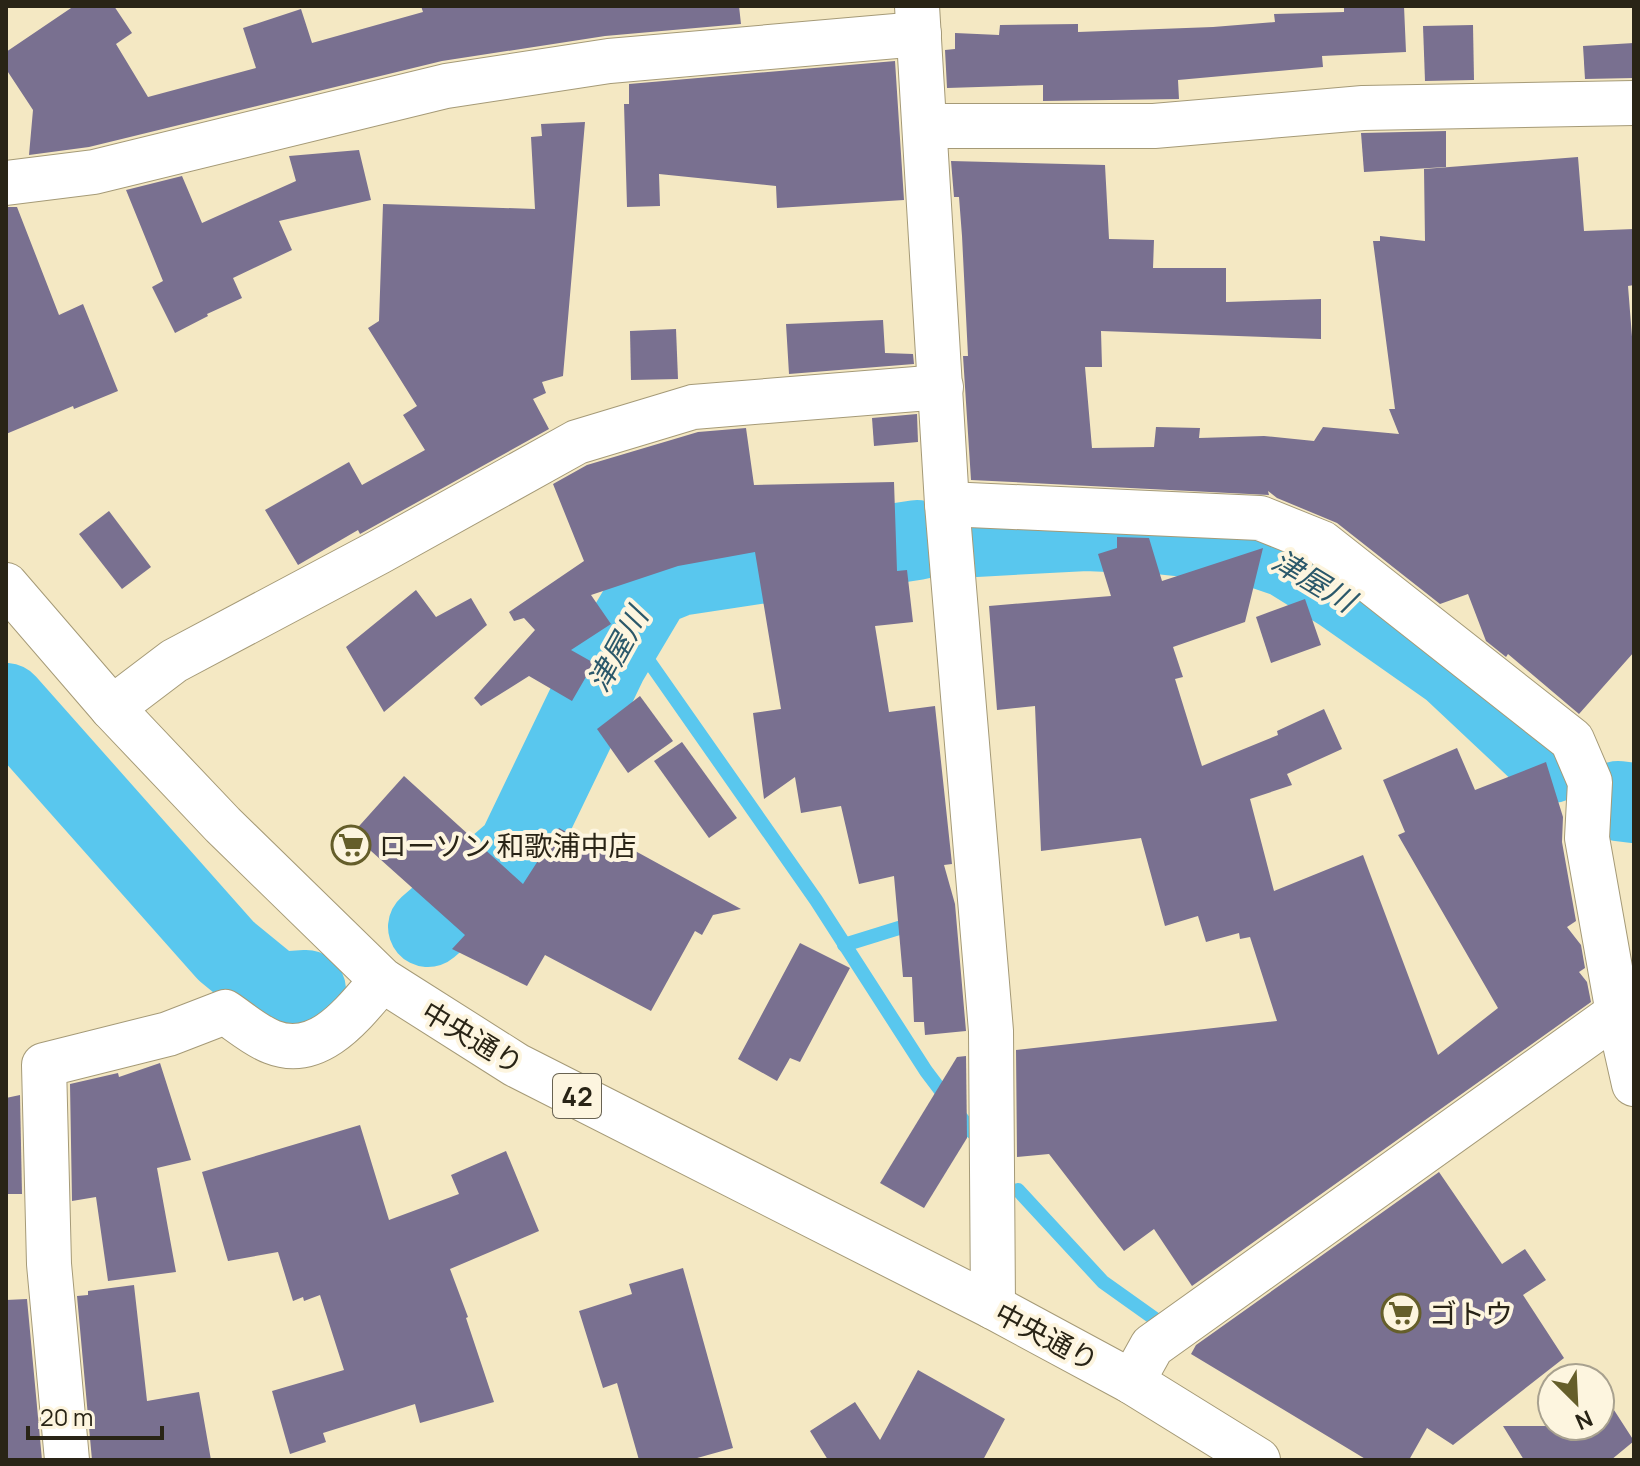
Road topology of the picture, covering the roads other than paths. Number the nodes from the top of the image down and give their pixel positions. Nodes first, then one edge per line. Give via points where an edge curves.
1 (918, 20) edge
2 (1634, 103) edge
3 (925, 126) junction
4 (6, 183) edge
5 (941, 387) junction
6 (947, 504) junction
7 (10, 597) edge
8 (112, 708) junction
9 (382, 980) junction
10 (1618, 1013) junction
11 (1634, 1084) edge
12 (993, 1307) junction
13 (1132, 1382) junction
14 (67, 1460) edge
15 (1258, 1460) edge

1 - 3 main road
1 - 4 main road via 446,86 94,172
2 - 3 main road via 1363,108 1154,126
3 - 5 main road
5 - 6 main road
5 - 8 main road via 693,407 577,442 174,661
6 - 10 main road via 1260,518 1322,543 1572,740 1590,782 1587,838
6 - 12 main road via 991,1031
7 - 8 main road, 中央通り / 42
8 - 9 main road, 中央通り / 42
9 - 12 main road, 中央通り / 42 via 516,1065
9 - 14 main road via 351,1016 313,1043 293,1048 271,1042 225,1012 168,1034 44,1065 49,1264
10 - 11 main road
10 - 13 main road via 1152,1346
12 - 13 main road, 中央通り / 42
13 - 15 main road, 中央通り / 42

